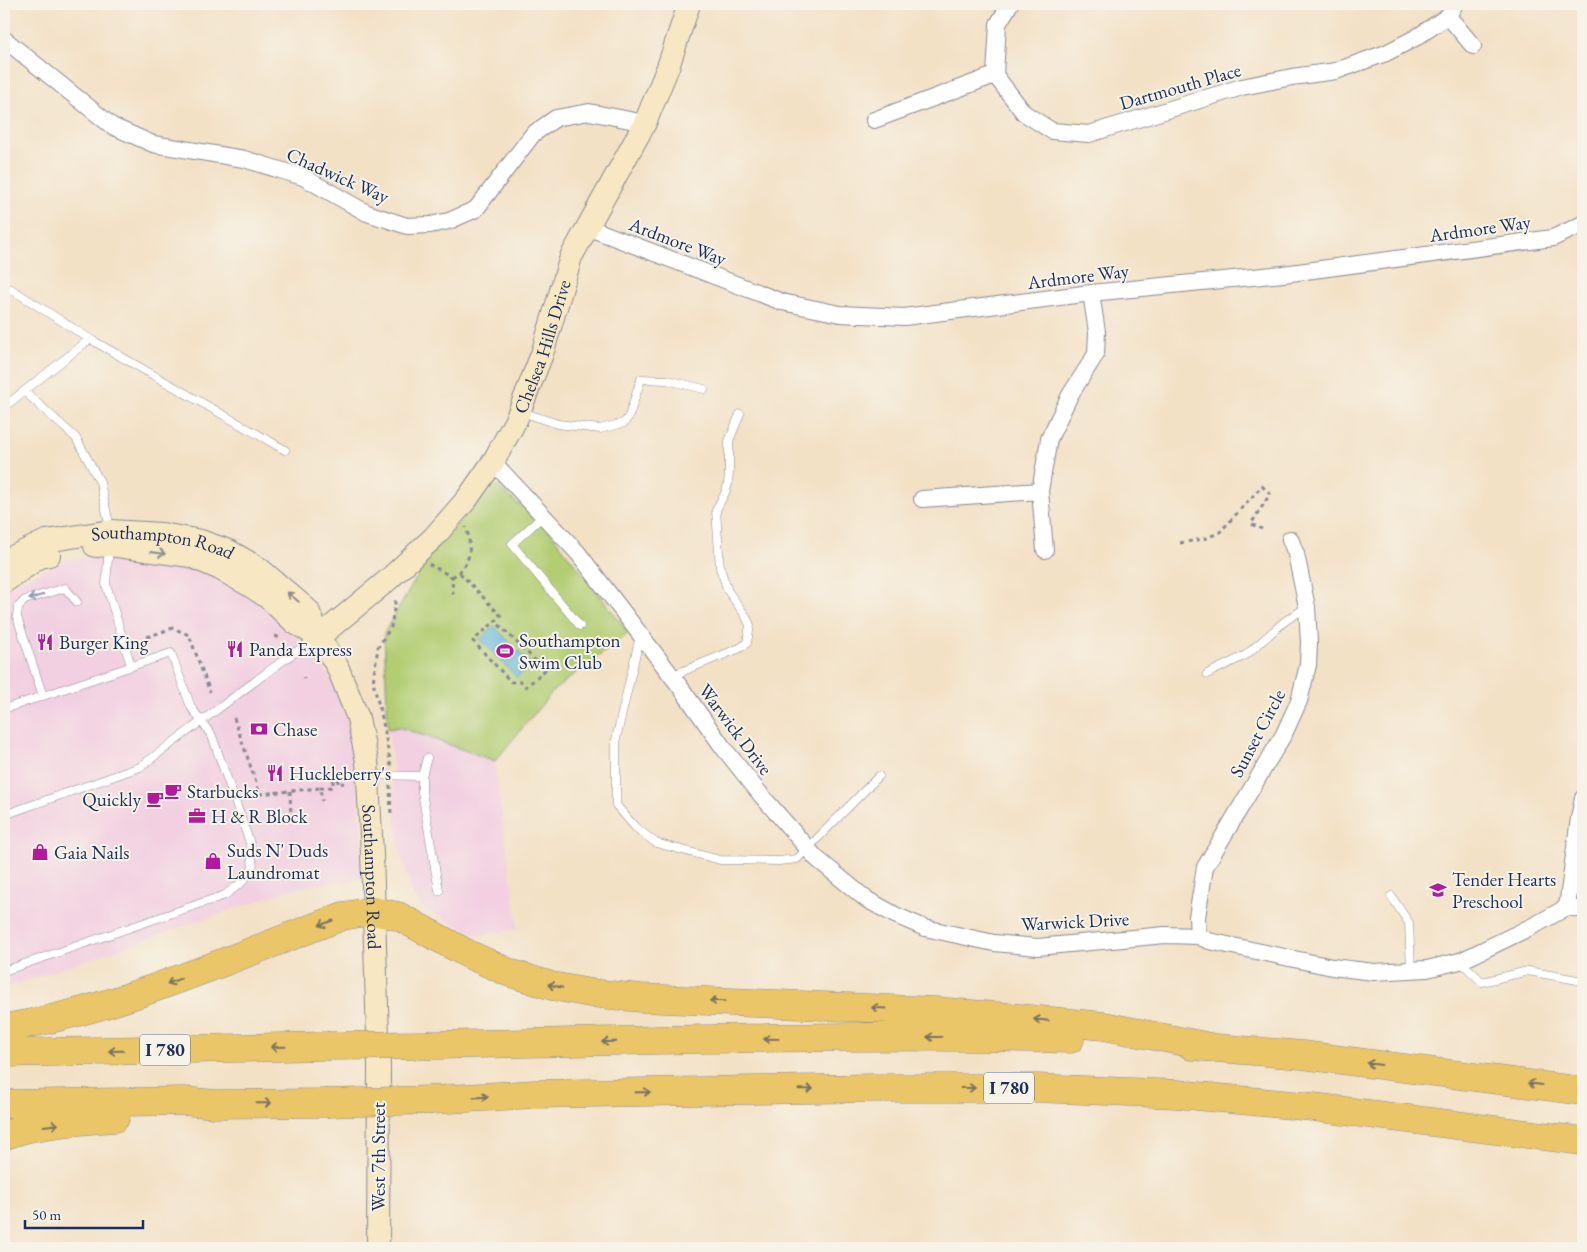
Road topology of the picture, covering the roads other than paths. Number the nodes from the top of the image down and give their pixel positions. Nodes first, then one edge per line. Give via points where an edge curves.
1 (689, 4) edge
2 (1010, 4) edge
3 (1452, 10) edge
4 (4, 39) edge
5 (1473, 46) dead end
6 (994, 75) junction
7 (874, 120) dead end
8 (645, 123) junction
9 (1583, 224) edge
10 (587, 227) junction
11 (11, 289) dead end
12 (1091, 293) junction
13 (90, 339) junction
14 (704, 390) dead end
15 (24, 391) junction
16 (4, 406) edge
17 (520, 412) junction
18 (740, 414) dead end
19 (285, 450) dead end
20 (493, 462) junction
21 (1040, 491) junction
22 (922, 500) dead end
23 (543, 516) junction
24 (110, 538) junction
25 (1290, 539) dead end
26 (1045, 550) dead end
27 (4, 561) edge
28 (4, 582) edge
29 (77, 602) dead end
30 (1307, 607) junction
31 (580, 626) dead end
32 (640, 636) junction
33 (319, 637) junction
34 (131, 666) junction
35 (1207, 674) dead end
36 (671, 676) junction
37 (43, 696) junction
38 (4, 709) edge
39 (201, 722) junction
40 (427, 758) dead end
41 (368, 775) junction
42 (422, 776) junction
43 (879, 776) dead end
44 (1583, 798) edge
45 (4, 815) edge
46 (807, 848) junction
47 (439, 891) dead end
48 (1390, 896) dead end
49 (1575, 908) edge
50 (373, 911) junction
51 (1198, 936) junction
52 (1460, 961) junction
53 (1410, 970) junction
54 (4, 971) edge
55 (1583, 982) edge
56 (4, 1028) edge
57 (1210, 1047) junction
58 (4, 1053) edge
59 (378, 1066) joint
60 (1583, 1091) edge
61 (4, 1104) edge
62 (215, 1104) junction
63 (4, 1136) edge
64 (1583, 1141) edge
65 (378, 1248) edge

1 - 8 street, Chelsea Hills Drive
2 - 6 street via 998,24
3 - 5 street
3 - 6 street, Dartmouth Place via 1417,37 1386,53 1336,71 1242,87 1089,134 1052,130 1024,113
4 - 8 street, Chadwick Way via 112,126 153,144 244,159 303,177 367,213 407,226 450,221 476,209 533,134 556,118 589,112
6 - 7 street
8 - 10 street, Chelsea Hills Drive
9 - 12 street, Ardmore Way via 1543,240 1283,274
10 - 12 street, Ardmore Way via 782,302 840,314 904,317
10 - 17 street, Chelsea Hills Drive via 571,257 542,354
11 - 13 lane
12 - 21 street via 1097,332 1096,354 1070,395 1049,439
13 - 15 lane
13 - 19 lane
14 - 17 lane via 666,380 641,379 624,423 600,428 558,424
15 - 16 lane
15 - 24 lane via 76,438 100,482
17 - 20 street, Chelsea Hills Drive
18 - 36 lane via 729,441 728,484 716,510 720,568 728,591 750,625 747,643
20 - 23 street, Warwick Drive
20 - 33 street, Chelsea Hills Drive via 434,537
21 - 22 street
21 - 26 street
23 - 31 lane via 512,544
23 - 32 street, Warwick Drive via 578,554
24 - 27 street, Southampton Road via 46,541
24 - 28 street, Southampton Road via 40,557
24 - 33 street, Southampton Road via 190,556 220,569 249,585 294,623
24 - 34 lane via 106,584
25 - 30 street, Sunset Circle
29 -> 37 lane via 66,588 25,600 18,607 17,617
30 - 35 lane via 1285,621 1246,655
30 - 51 street, Sunset Circle via 1308,665 1299,701 1284,734 1205,867 1197,917
32 - 36 street, Warwick Drive
32 - 46 lane via 616,739 616,805 635,827 656,843 720,860 797,859
33 - 39 lane
33 - 41 street, Southampton Road via 337,666 358,718
34 - 37 lane
34 - 39 lane via 171,653 191,707
36 - 46 street, Warwick Drive via 727,753
37 - 38 lane
39 - 45 lane via 140,767
39 - 54 lane via 212,736 250,843 253,868 225,895
40 - 42 lane
41 - 42 lane
41 - 50 street, Southampton Road
42 - 47 lane
43 - 46 lane
44 - 49 street via 1579,818
46 - 51 street, Warwick Drive via 866,899 925,928 994,943 1038,947 1165,935
48 - 53 lane via 1409,923
49 - 52 street, Warwick Drive
50 -> 56 highway via 343,916 90,1010
57 -> 50 highway via 1104,1026 1019,1018 590,993 510,973 398,916
50 - 59 street, Southampton Road
51 - 53 street, Warwick Drive via 1332,967 1374,972
52 - 53 street, Warwick Drive
52 - 55 lane via 1482,982 1528,972
57 -> 58 highway, I 780, bridge via 994,1037
60 -> 57 highway, I 780 via 1302,1055
59 - 65 street, West 7th Street
61 - 62 highway, I 780 via 184,1100
63 -> 62 highway via 42,1126 186,1113
62 -> 64 highway, I 780, bridge via 432,1100 535,1094 1036,1088 1177,1094 1303,1106

